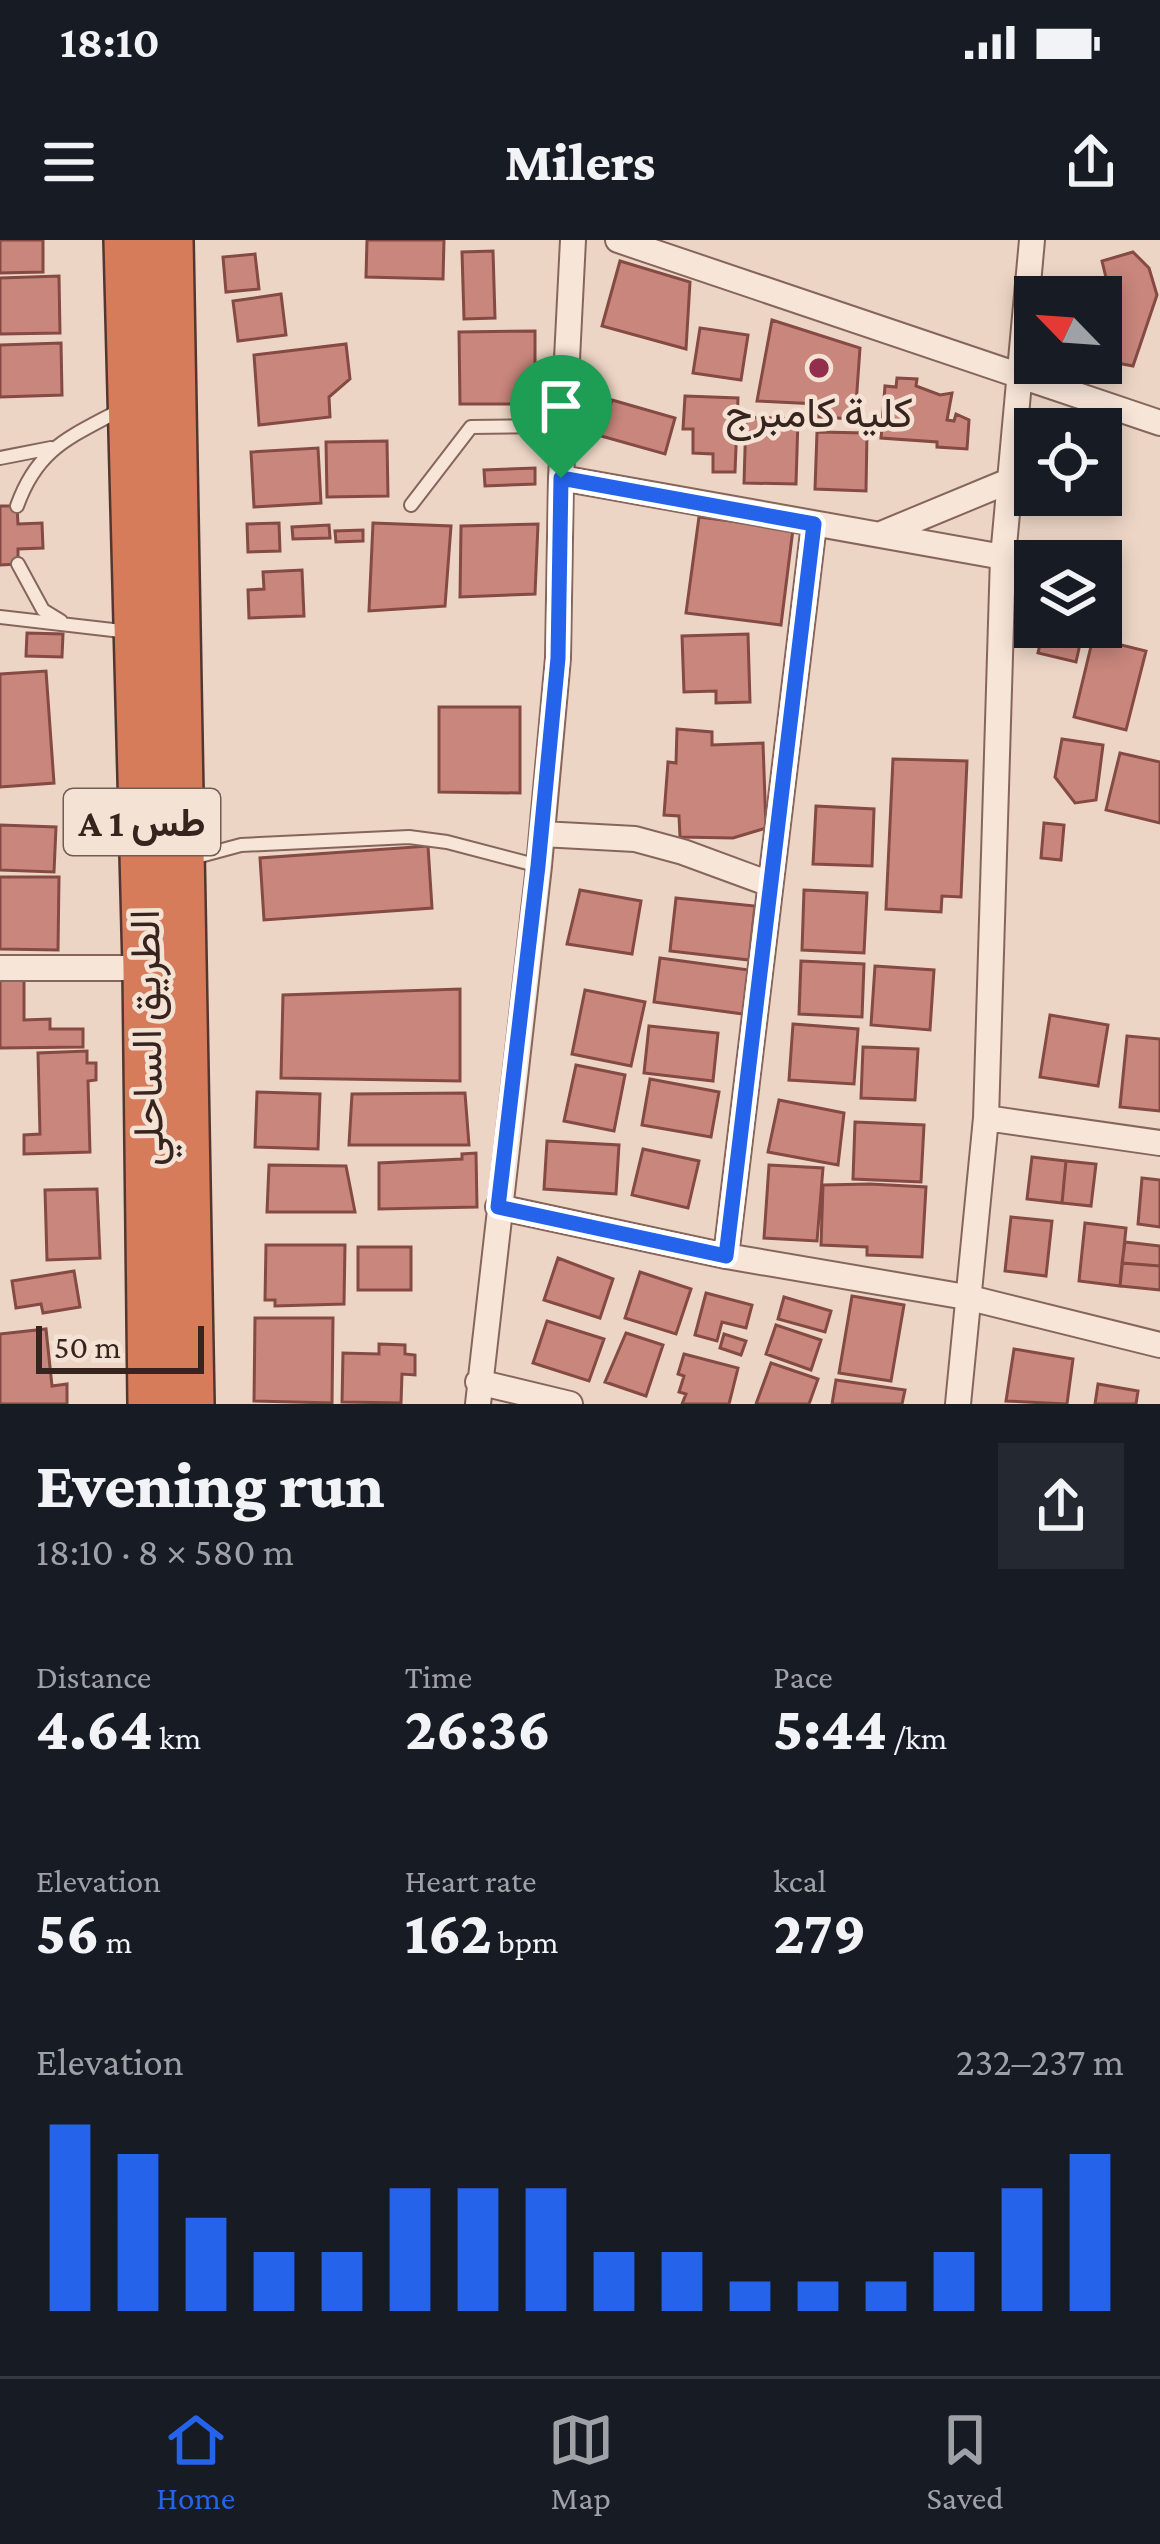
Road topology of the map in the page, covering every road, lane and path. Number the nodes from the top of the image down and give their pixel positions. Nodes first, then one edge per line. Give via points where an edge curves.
1 (127, 240) edge
2 (170, 240) edge
3 (573, 240) edge
4 (618, 240) edge
5 (1032, 240) edge
6 (1028, 276) edge
7 (1014, 374) edge
8 (1016, 384) edge
9 (1044, 384) edge
10 (131, 404) junction
11 (1160, 423) edge
12 (564, 425) junction
13 (51, 448) junction
14 (0, 458) edge
15 (561, 478) junction
16 (1009, 481) junction
17 (411, 505) dead end
18 (17, 506) dead end
19 (814, 524) junction
20 (878, 535) junction
21 (1003, 557) junction
22 (18, 564) dead end
23 (0, 617) edge
24 (67, 625) junction
25 (137, 633) junction
26 (542, 834) junction
27 (182, 861) junction
28 (538, 866) junction
29 (770, 884) junction
30 (0, 968) edge
31 (146, 968) junction
32 (986, 1118) junction
33 (1160, 1143) edge
34 (498, 1207) junction
35 (726, 1256) junction
36 (966, 1297) junction
37 (1160, 1345) edge
38 (478, 1393) edge
39 (151, 1404) edge
40 (190, 1404) edge
41 (570, 1404) edge
42 (958, 1404) edge

1 - 10 highway, الطريق الساحلي / A 1 طس
2 - 27 highway, الطريق الساحلي / A 1 طس
3 - 12 street
4 - 7 street
5 - 6 street
8 - 16 street
9 - 11 street
10 - 13 lane
10 - 25 highway, الطريق الساحلي / A 1 طس
12 - 15 street
12 - 17 lane via 472,427
13 - 14 lane
13 - 18 lane
15 - 19 street
15 - 26 street via 558,658
16 - 20 street
16 - 21 street
19 - 20 street
19 - 29 street
20 - 21 street
21 - 32 street
22 - 24 lane via 43,610
23 - 24 lane
24 - 25 lane
25 - 31 highway, الطريق الساحلي / A 1 طس
26 - 28 street
26 - 29 street via 635,839
27 - 28 lane via 241,845 409,837
27 - 40 highway, الطريق الساحلي / A 1 طس
28 - 34 street
29 - 35 street
30 - 31 street
31 - 39 highway, الطريق الساحلي / A 1 طس
32 - 33 street
32 - 36 street
34 - 35 street
34 - 38 street
35 - 36 street
36 - 37 street
36 - 42 street
38 - 41 street

